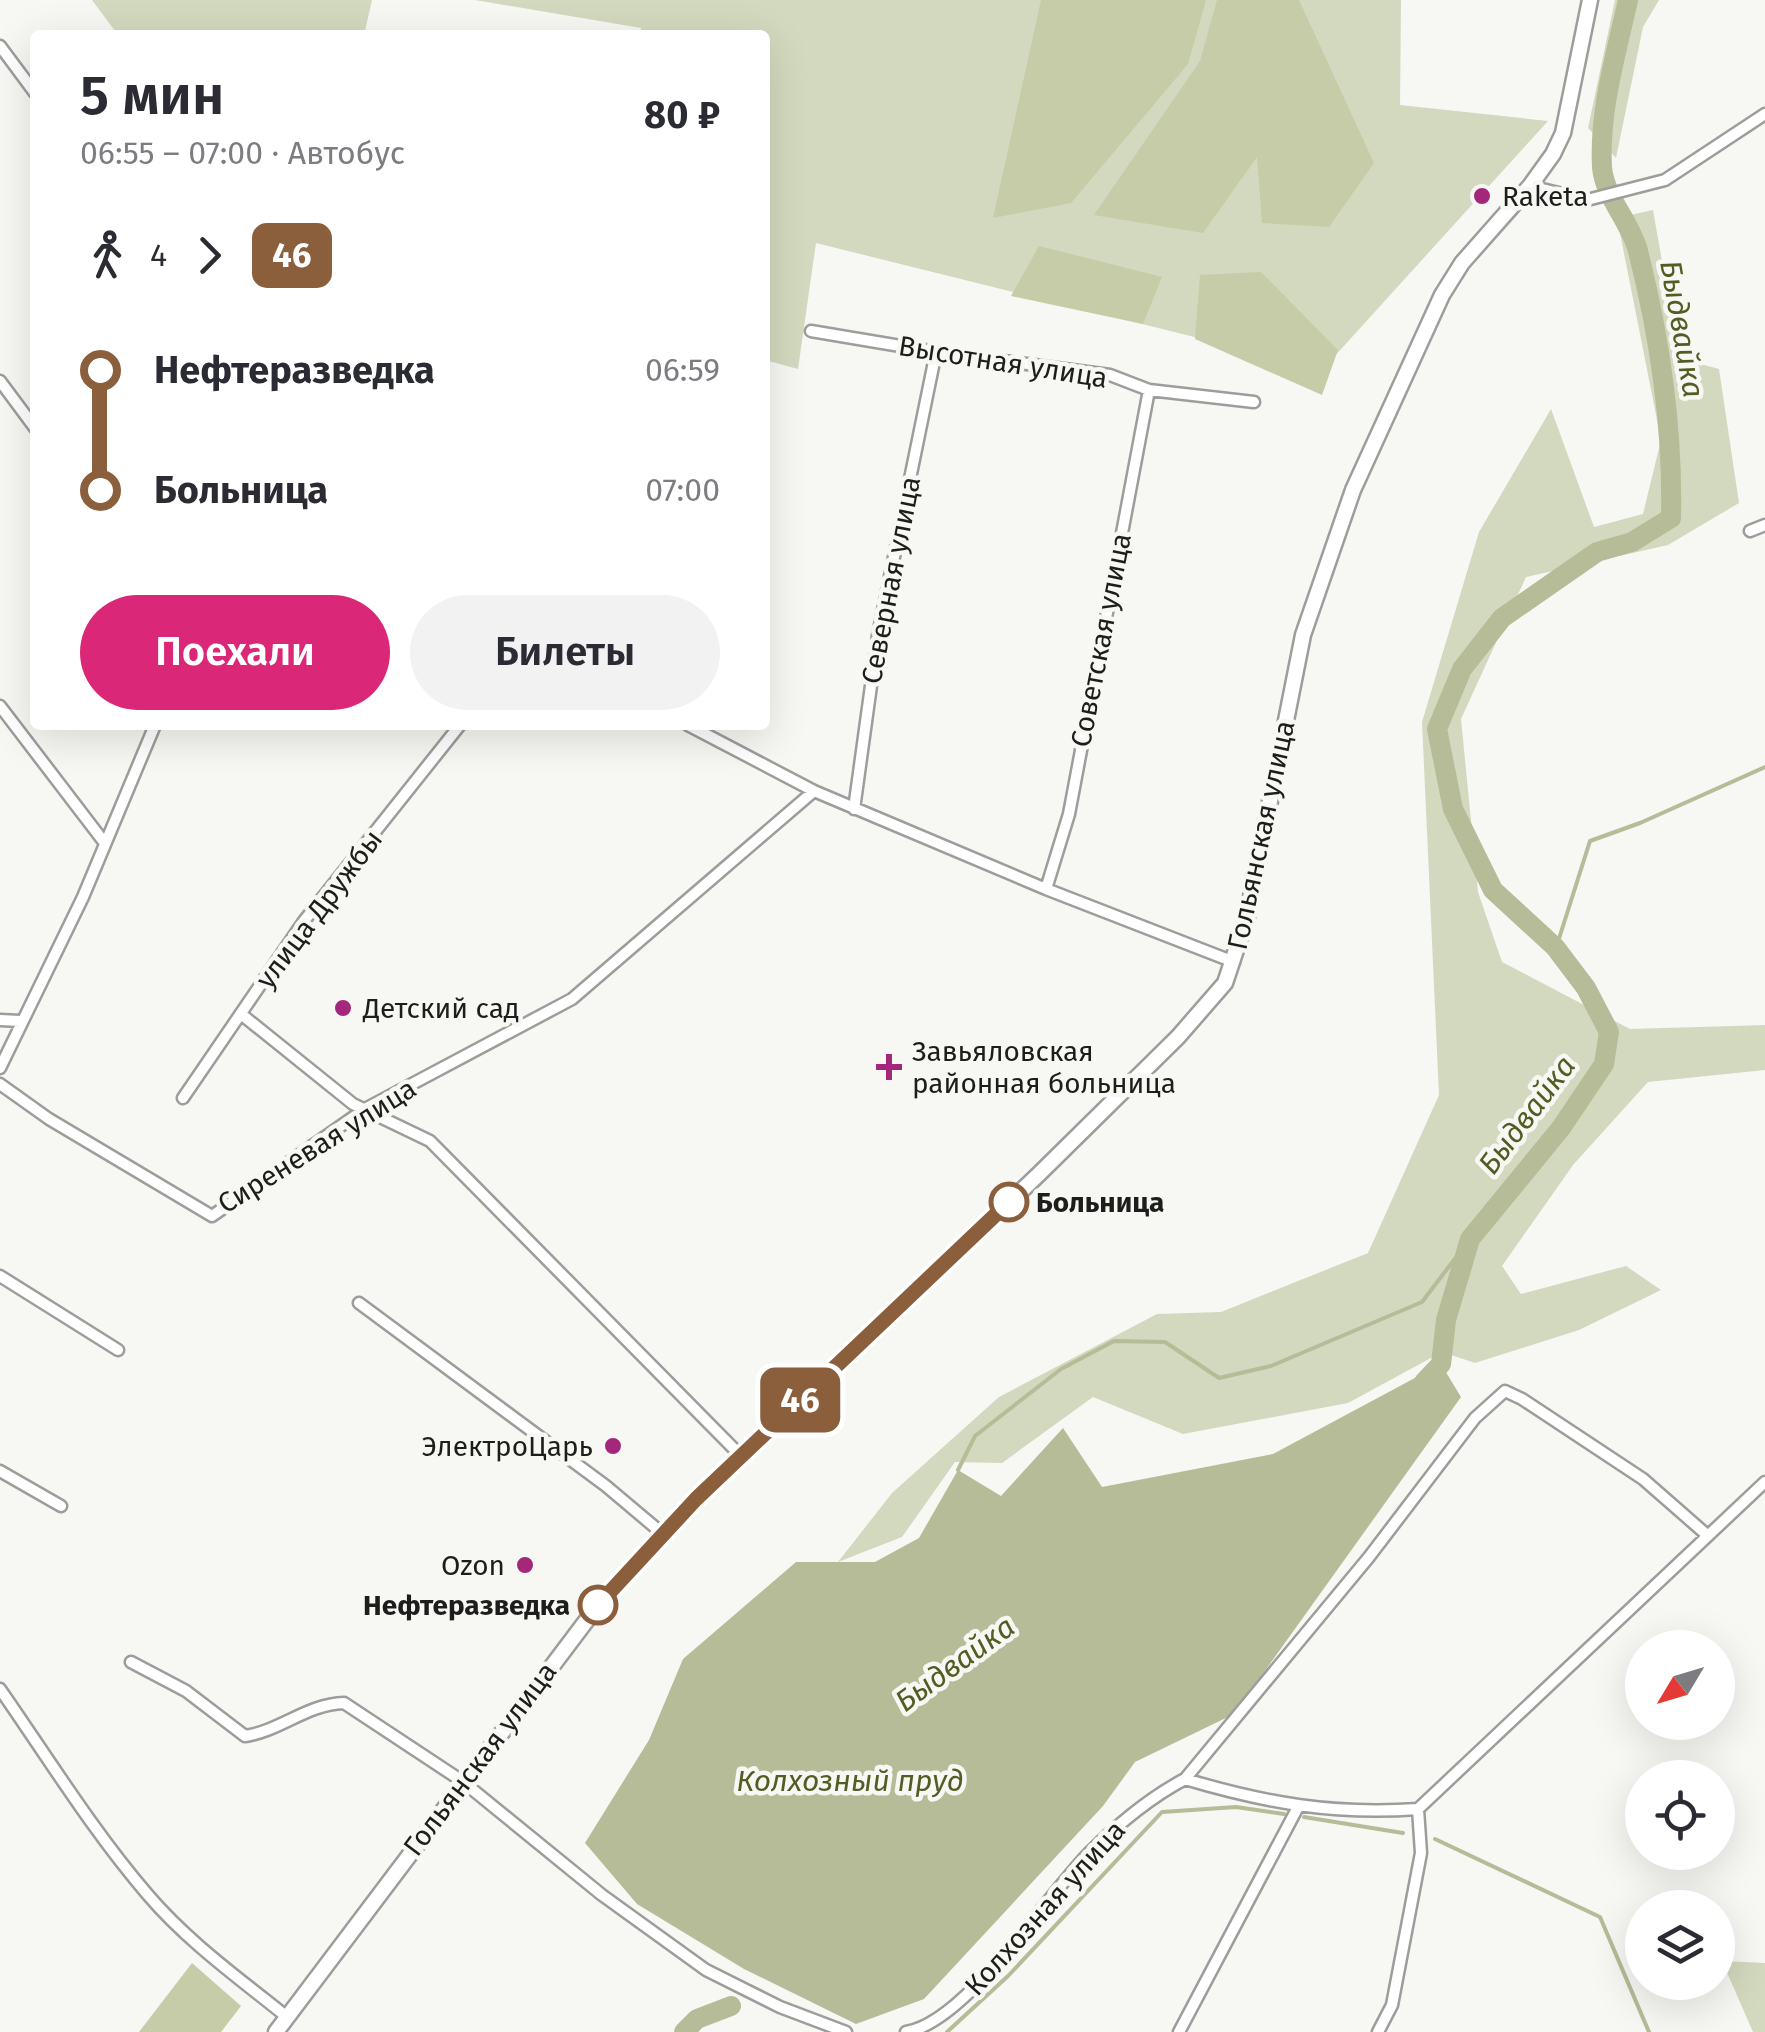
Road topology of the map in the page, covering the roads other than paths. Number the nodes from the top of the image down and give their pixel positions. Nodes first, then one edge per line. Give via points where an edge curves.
1 (1590, 0) edge
2 (0, 46) edge
3 (30, 86) edge
4 (1765, 114) edge
5 (1530, 186) junction
6 (811, 332) dead end
7 (936, 352) junction
8 (0, 382) edge
9 (1149, 390) junction
10 (1254, 402) dead end
11 (30, 421) edge
12 (1765, 524) edge
13 (1750, 531) dead end
14 (0, 706) edge
15 (153, 730) edge
16 (456, 730) edge
17 (698, 730) edge
18 (814, 791) junction
19 (854, 809) junction
20 (104, 842) junction
21 (1046, 889) junction
22 (1234, 962) junction
23 (242, 1014) junction
24 (0, 1020) edge
25 (20, 1021) junction
26 (0, 1068) edge
27 (0, 1084) edge
28 (183, 1098) dead end
29 (365, 1109) junction
30 (0, 1276) edge
31 (359, 1303) dead end
32 (118, 1350) dead end
33 (741, 1456) junction
34 (0, 1471) edge
35 (1765, 1482) edge
36 (61, 1506) dead end
37 (662, 1534) junction
38 (1707, 1535) junction
39 (131, 1662) dead end
40 (0, 1689) edge
41 (1185, 1779) junction
42 (462, 1781) junction
43 (1298, 1807) junction
44 (1418, 1809) junction
45 (287, 2017) junction
46 (276, 2032) edge
47 (846, 2032) edge
48 (906, 2032) edge
49 (1179, 2032) edge
50 (1378, 2032) edge

1 - 5 main road, Гольянская улица via 1563,133
2 - 3 street
4 - 5 street via 1665,180 1587,200
5 - 22 main road, Гольянская улица via 1442,296 1353,490 1304,635
6 - 7 street, Высотная улица
7 - 9 street, Высотная улица via 1110,375
7 - 19 street, Северная улица via 878,635
8 - 11 street
9 - 10 street, Высотная улица
9 - 21 street, Советская улица via 1069,814
12 - 13 street
14 - 20 street
15 - 20 street
16 - 23 street, улица Дружбы via 304,921
17 - 18 street
18 - 19 street
18 - 29 street, Сиреневая улица via 572,999
19 - 21 street
20 - 25 street
21 - 22 street
22 - 33 main road, Гольянская улица via 1214,998 1178,1037
23 - 28 street, улица Дружбы
23 - 29 street
24 - 25 street
25 - 26 street
27 - 29 street, Сиреневая улица via 212,1216
29 - 33 street via 430,1141
30 - 32 street
31 - 37 street
33 - 37 main road, Гольянская улица
34 - 36 street
35 - 38 street
37 - 42 main road, Гольянская улица via 575,1632
38 - 41 street, Колхозная улица via 1642,1478 1505,1391 1475,1418 1369,1558
38 - 44 street
39 - 42 street via 186,1690 244,1736 344,1703
40 - 45 street via 150,1897
41 - 43 street
41 - 48 street, Колхозная улица via 1154,1795 1089,1854 950,2011
42 - 45 main road, Гольянская улица
42 - 47 street via 706,1970
43 - 44 street
43 - 49 street
44 - 50 street via 1421,1853 1392,2005
45 - 46 main road, Гольянская улица

